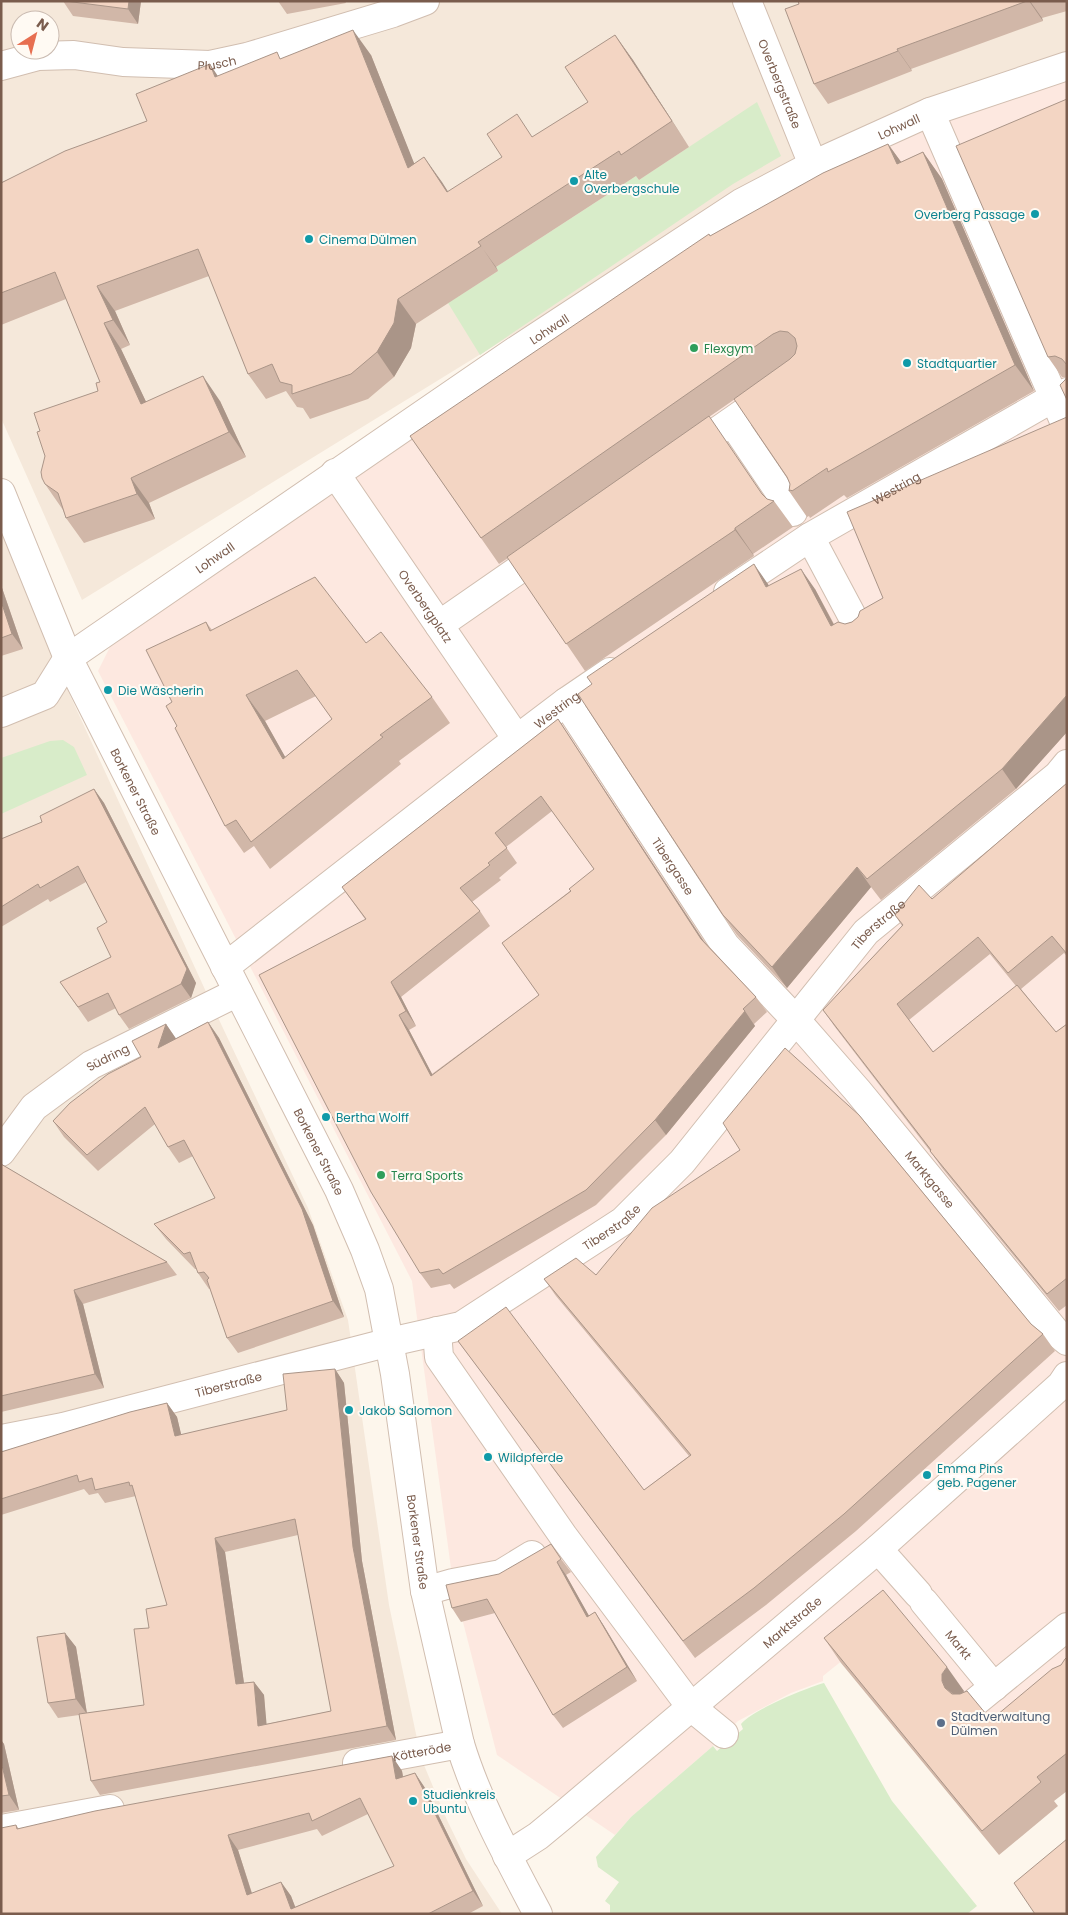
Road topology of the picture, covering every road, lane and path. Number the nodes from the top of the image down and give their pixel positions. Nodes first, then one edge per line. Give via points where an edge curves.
1 (425, 1) edge
2 (747, 1) edge
3 (1, 66) edge
4 (1067, 66) edge
5 (930, 112) junction
6 (813, 165) junction
7 (793, 378) edge
8 (1060, 395) edge
9 (732, 422) junction
10 (1067, 428) edge
11 (667, 467) edge
12 (335, 473) junction
13 (1, 493) edge
14 (793, 512) edge
15 (569, 535) edge
16 (810, 537) junction
17 (704, 608) edge
18 (439, 625) junction
19 (859, 629) edge
20 (68, 658) junction
21 (631, 658) edge
22 (566, 702) junction
23 (1, 713) edge
24 (517, 739) junction
25 (1067, 764) edge
26 (224, 967) junction
27 (238, 992) junction
28 (795, 1019) junction
29 (1, 1152) edge
30 (437, 1332) junction
31 (1067, 1341) edge
32 (390, 1342) junction
33 (1067, 1376) edge
34 (1, 1439) edge
35 (564, 1537) junction
36 (878, 1549) junction
37 (426, 1591) junction
38 (1067, 1627) edge
39 (691, 1707) junction
40 (724, 1734) dead end
41 (460, 1744) junction
42 (333, 1768) edge
43 (138, 1804) edge
44 (1, 1829) edge
45 (507, 1856) junction
46 (532, 1912) edge

1 - 3 street, Plusch via 210,66 123,62 74,55 38,56
2 - 6 street, Overbergstraße
4 - 5 street, Lohwall
5 - 6 street, Lohwall
5 - 8 street
6 - 12 street, Lohwall via 740,203
7 - 9 street
8 - 10 street
8 - 16 street, Westring
9 - 11 street
9 - 14 street
12 - 18 street, Overbergplatz
12 - 20 street, Lohwall
13 - 20 street, Borkener Straße
15 - 18 street
16 - 17 street, Westring
16 - 19 street
18 - 24 street, Overbergplatz
20 - 23 street via 45,695
20 - 26 street, Borkener Straße
21 - 22 street, Westring
22 - 24 street, Westring
22 - 28 street, Tibergasse via 725,945
24 - 26 street, Westring
25 - 28 street, Tiberstraße via 1058,776 866,932
26 - 27 street, Borkener Straße
27 - 29 street, Südring via 91,1065 34,1107
27 - 32 street, Borkener Straße via 339,1190 379,1289
28 - 30 street, Tiberstraße via 682,1162 623,1221 461,1326
28 - 31 street, Marktgasse via 1055,1331
30 - 32 street, Tiberstraße
30 - 35 street via 439,1357
32 - 34 street, Tiberstraße via 63,1427
32 - 37 street, Borkener Straße
33 - 36 street, Marktstraße
35 - 37 street via 501,1574
35 - 39 street
36 - 38 street, Markt via 921,1598 984,1695 1049,1656
36 - 39 street, Marktstraße
37 - 41 street, Borkener Straße
39 - 40 street
39 - 45 street, Marktstraße via 538,1836
41 - 42 street, Kötteröde
41 - 45 street, Borkener Straße
43 - 44 street
45 - 46 street, Borkener Straße

